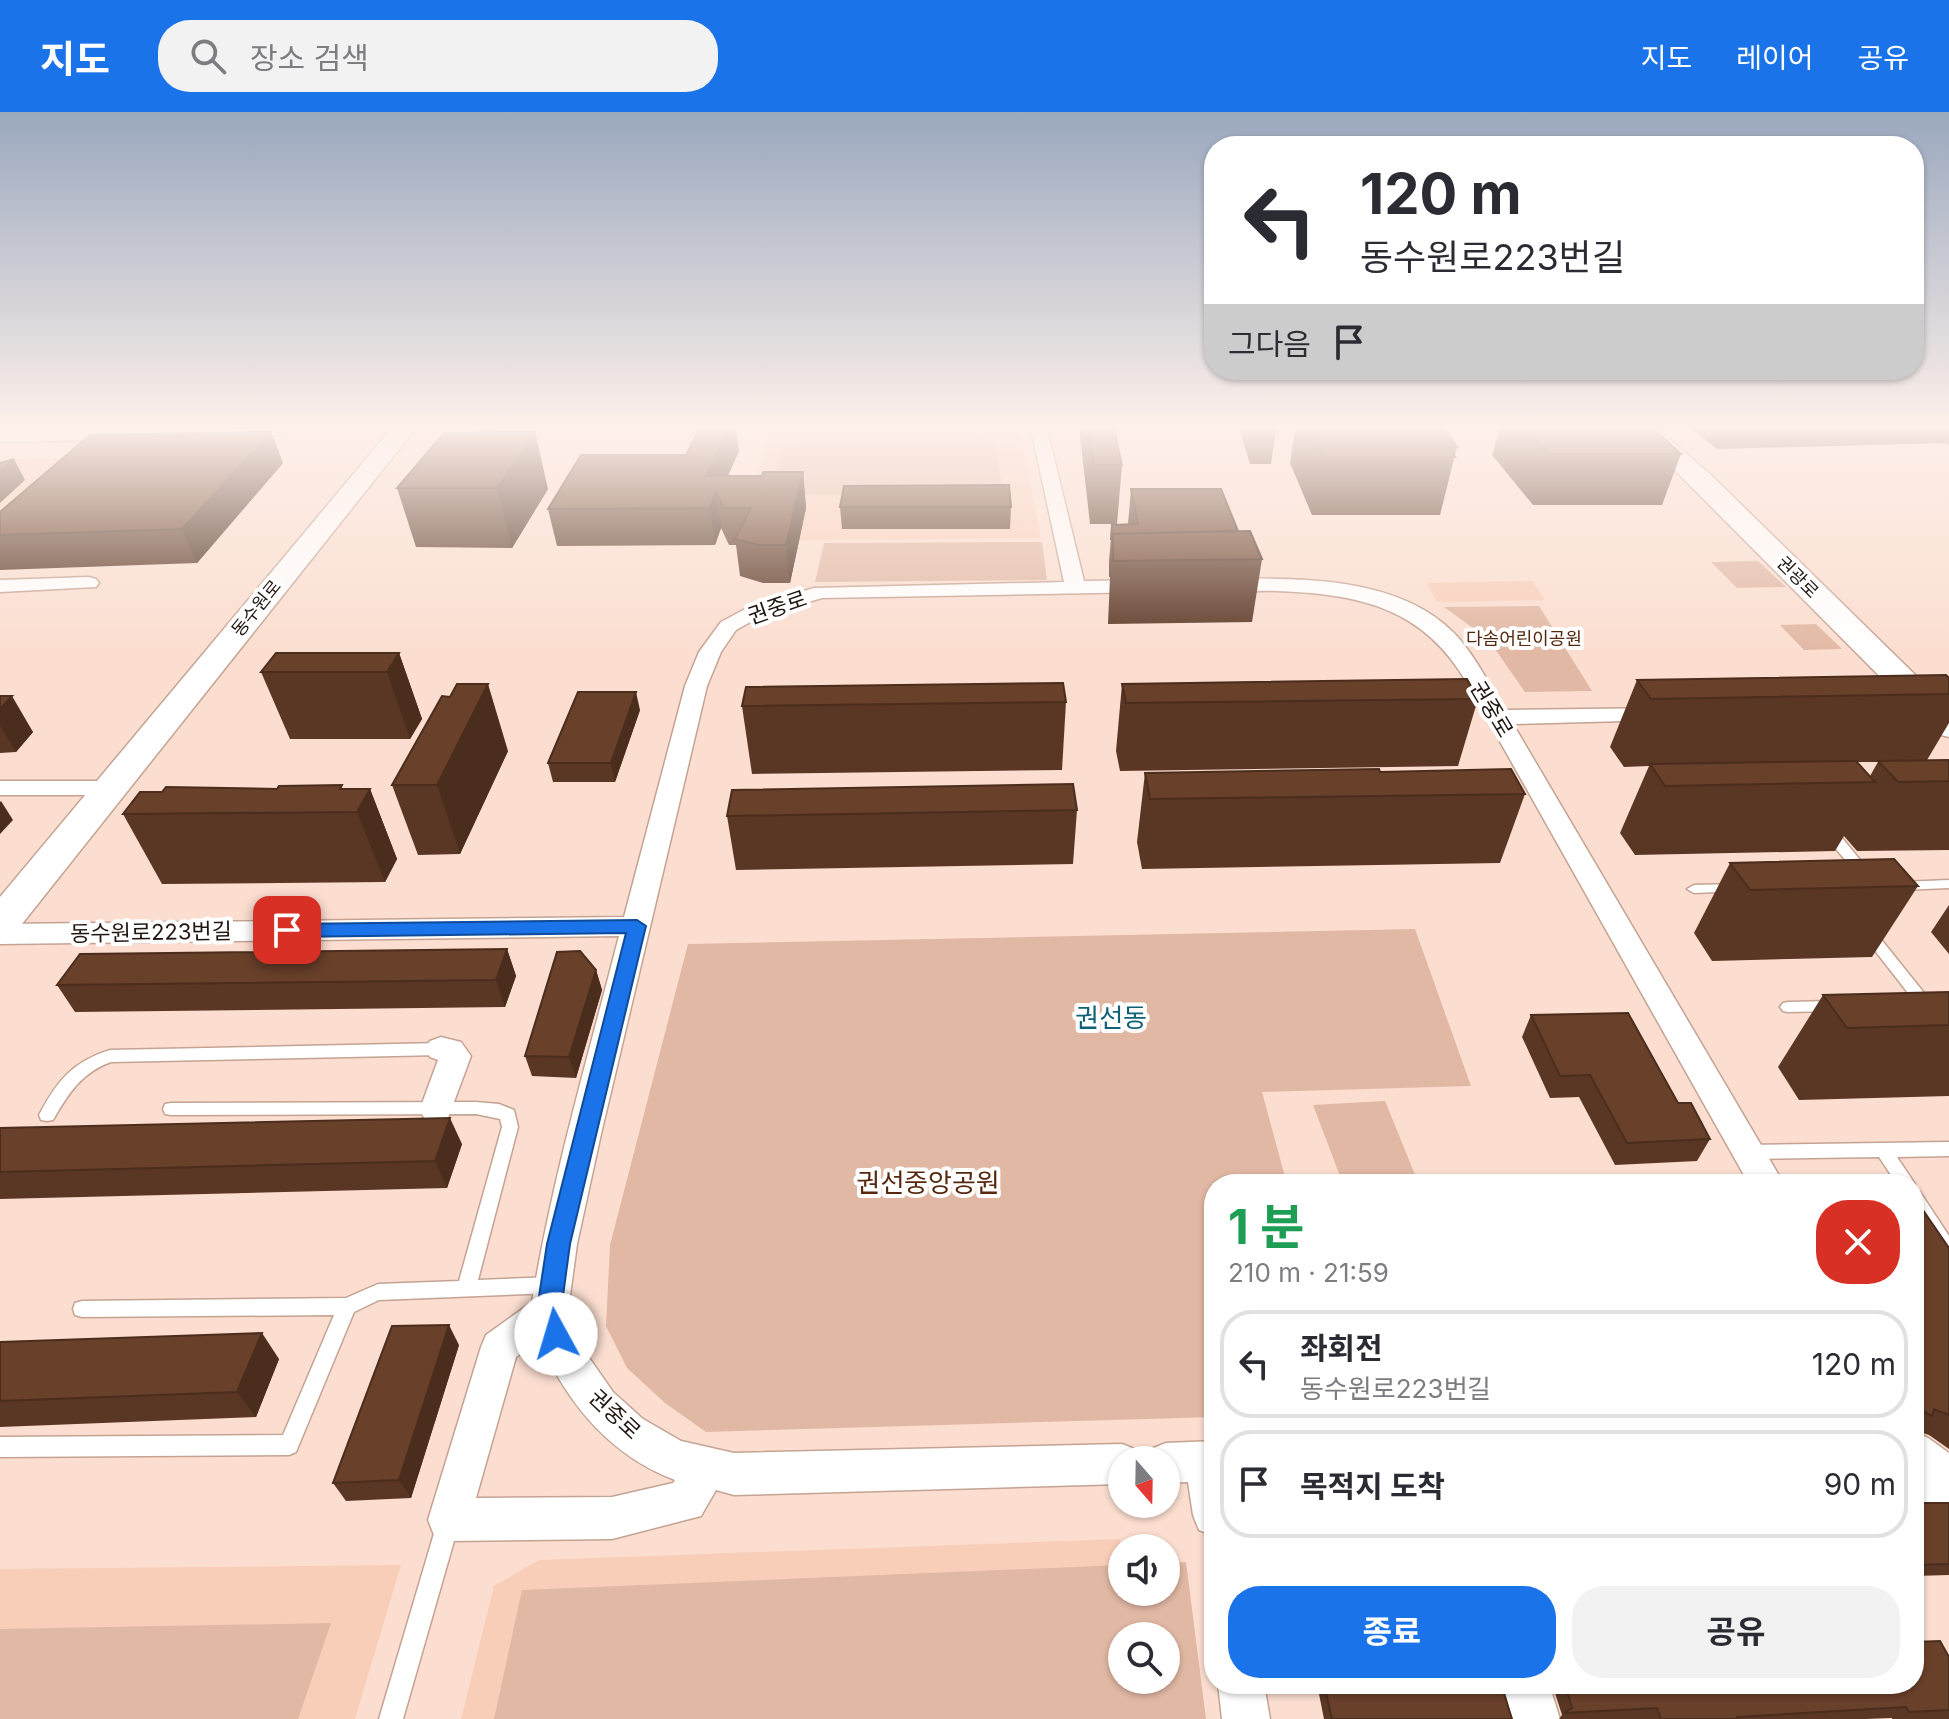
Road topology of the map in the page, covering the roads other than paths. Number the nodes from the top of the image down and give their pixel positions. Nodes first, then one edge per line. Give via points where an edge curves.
1 (342, 504) edge
2 (1056, 504) edge
3 (1726, 504) edge
4 (89, 583) dead end
5 (1169, 585) edge
6 (1200, 585) edge
7 (0, 586) edge
8 (1075, 587) junction
9 (1931, 712) edge
10 (1689, 713) edge
11 (1497, 717) junction
12 (0, 788) edge
13 (110, 788) junction
14 (1816, 816) edge
15 (1949, 884) edge
16 (1889, 886) edge
17 (1860, 887) edge
18 (1755, 888) edge
19 (1694, 889) dead end
20 (1860, 922) edge
21 (0, 924) edge
22 (637, 926) junction
23 (0, 934) edge
24 (1917, 1004) junction
25 (1949, 1004) edge
26 (1849, 1006) edge
27 (1788, 1007) dead end
28 (1949, 1035) edge
29 (441, 1049) joint
30 (171, 1109) dead end
31 (436, 1109) junction
32 (47, 1115) dead end
33 (1949, 1149) edge
34 (1884, 1150) junction
35 (1747, 1152) junction
36 (1761, 1174) edge
37 (1900, 1174) edge
38 (1924, 1212) edge
39 (1949, 1251) edge
40 (466, 1289) junction
41 (552, 1297) junction
42 (347, 1306) junction
43 (82, 1309) dead end
44 (0, 1447) edge
45 (1924, 1460) edge
46 (1195, 1462) edge
47 (1108, 1464) edge
48 (707, 1467) junction
49 (1949, 1480) edge
50 (1204, 1487) edge
51 (1924, 1487) edge
52 (449, 1520) junction
53 (1242, 1694) edge
54 (1529, 1694) edge
55 (391, 1719) edge
56 (1246, 1719) edge
57 (1536, 1719) edge

1 - 13 main road, 동수원로
2 - 8 street
3 - 9 main road, 권광로
4 - 7 street
5 - 8 street, 권중로
6 - 11 street, 권중로 via 1318,588 1370,597 1420,617 1455,649
8 - 22 street, 권중로 via 821,592 756,611 728,626 698,678
10 - 11 street
11 - 35 street, 권중로
12 - 13 street
13 - 21 main road, 동수원로
14 - 17 lane via 1875,886
15 - 16 lane
18 - 19 lane
20 - 24 lane
22 - 23 street, 동수원로223번길
22 - 41 street, 권중로 via 584,1134
24 - 25 lane
24 - 28 lane
26 - 27 lane
29 - 31 street via 455,1056
29 - 32 lane via 110,1056 75,1073
30 - 31 lane
31 - 40 lane via 499,1110 508,1115 510,1127
33 - 34 lane
34 - 35 lane
34 - 37 lane
35 - 36 street, 권중로
38 - 39 lane
40 - 41 lane
40 - 42 lane via 378,1292
41 - 48 street, 권중로 via 556,1334 599,1405 629,1433 674,1459
41 - 52 street via 500,1347
42 - 43 lane
42 - 44 lane via 289,1445
45 - 49 street
46 - 50 street
47 - 48 street, 권중로 via 734,1474
48 - 52 street via 686,1501 612,1518
49 - 51 street
52 - 55 lane
53 - 56 street
54 - 57 street

